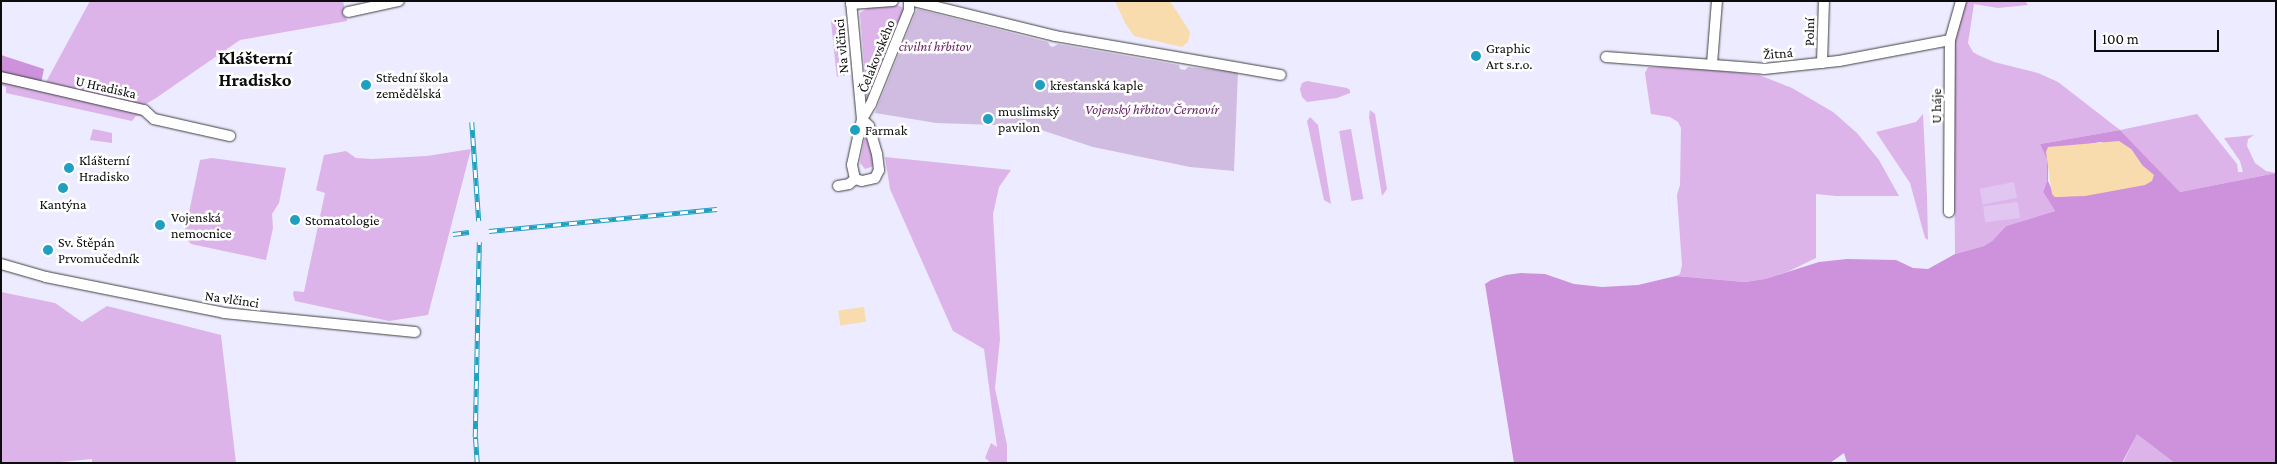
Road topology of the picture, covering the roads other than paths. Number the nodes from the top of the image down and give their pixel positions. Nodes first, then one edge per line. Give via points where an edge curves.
1 (399, 1) edge
2 (893, 1) edge
3 (911, 1) edge
4 (1717, 1) edge
5 (1824, 1) edge
6 (1961, 1) edge
7 (851, 3) edge
8 (348, 12) dead end
9 (1950, 40) junction
10 (1606, 57) dead end
11 (1822, 63) junction
12 (1712, 64) junction
13 (1281, 75) dead end
14 (1, 78) edge
15 (862, 119) junction
16 (230, 136) dead end
17 (855, 179) junction
18 (838, 186) dead end
19 (1949, 212) dead end
20 (1, 264) edge
21 (416, 332) dead end

1 - 8 street
2 - 7 street
3 - 13 street via 1056,36
3 - 15 street, Čelakovského via 871,104
4 - 12 street
5 - 11 street, Polní
6 - 9 street, U háje
7 - 15 street, Na vlčinci
9 - 11 street, Žitná
9 - 19 street, U háje
10 - 12 street, Žitná
11 - 12 street, Žitná via 1764,69
14 - 16 street, U Hradiska via 144,110 154,119
15 - 17 street, Na vlčinci via 852,165
15 - 17 street, Na vlčinci via 869,126 879,170 875,178
17 - 18 street
20 - 21 street, Na vlčinci via 46,277 224,313

